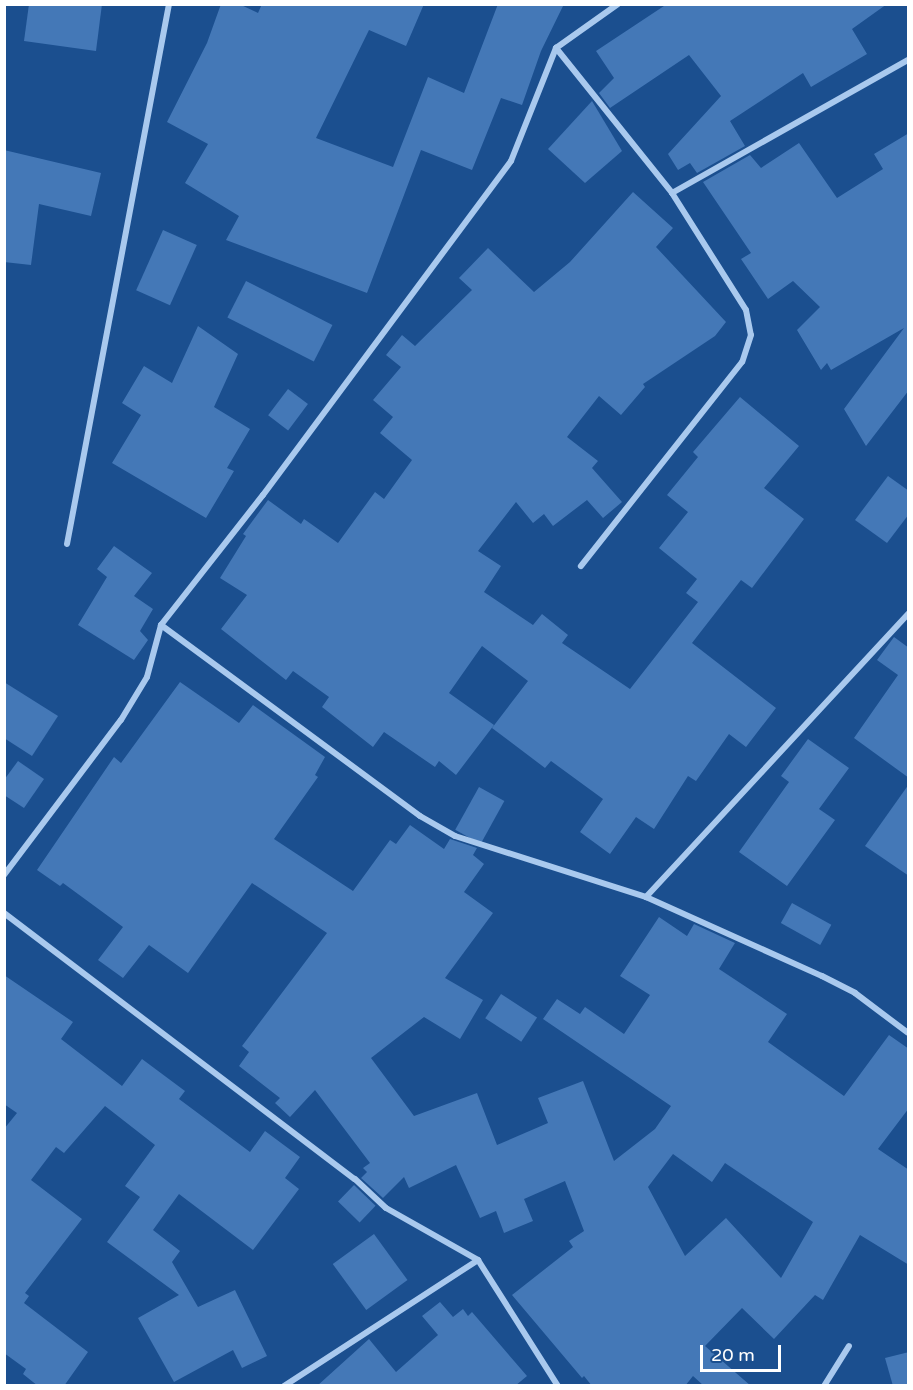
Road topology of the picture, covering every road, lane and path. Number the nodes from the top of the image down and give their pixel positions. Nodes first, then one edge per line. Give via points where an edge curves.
1 (169, 4) edge
2 (618, 4) edge
3 (556, 48) junction
4 (909, 60) edge
5 (672, 193) junction
6 (67, 544) dead end
7 (581, 566) dead end
8 (909, 614) edge
9 (161, 625) junction
10 (4, 875) edge
11 (646, 897) junction
12 (4, 913) edge
13 (909, 1033) edge
14 (478, 1260) junction
15 (849, 1346) dead end
16 (284, 1386) edge
17 (558, 1386) edge
18 (824, 1386) edge

1 - 6 street
2 - 3 street
3 - 5 street
3 - 9 street via 510,161 497,181 271,486
4 - 5 street
5 - 7 street via 746,310 752,335 742,362
8 - 11 street
9 - 10 street via 147,677 121,720
9 - 11 street via 420,816 455,836
11 - 13 street via 831,980
12 - 14 street via 356,1179 386,1208
14 - 16 street
14 - 17 street
15 - 18 street

